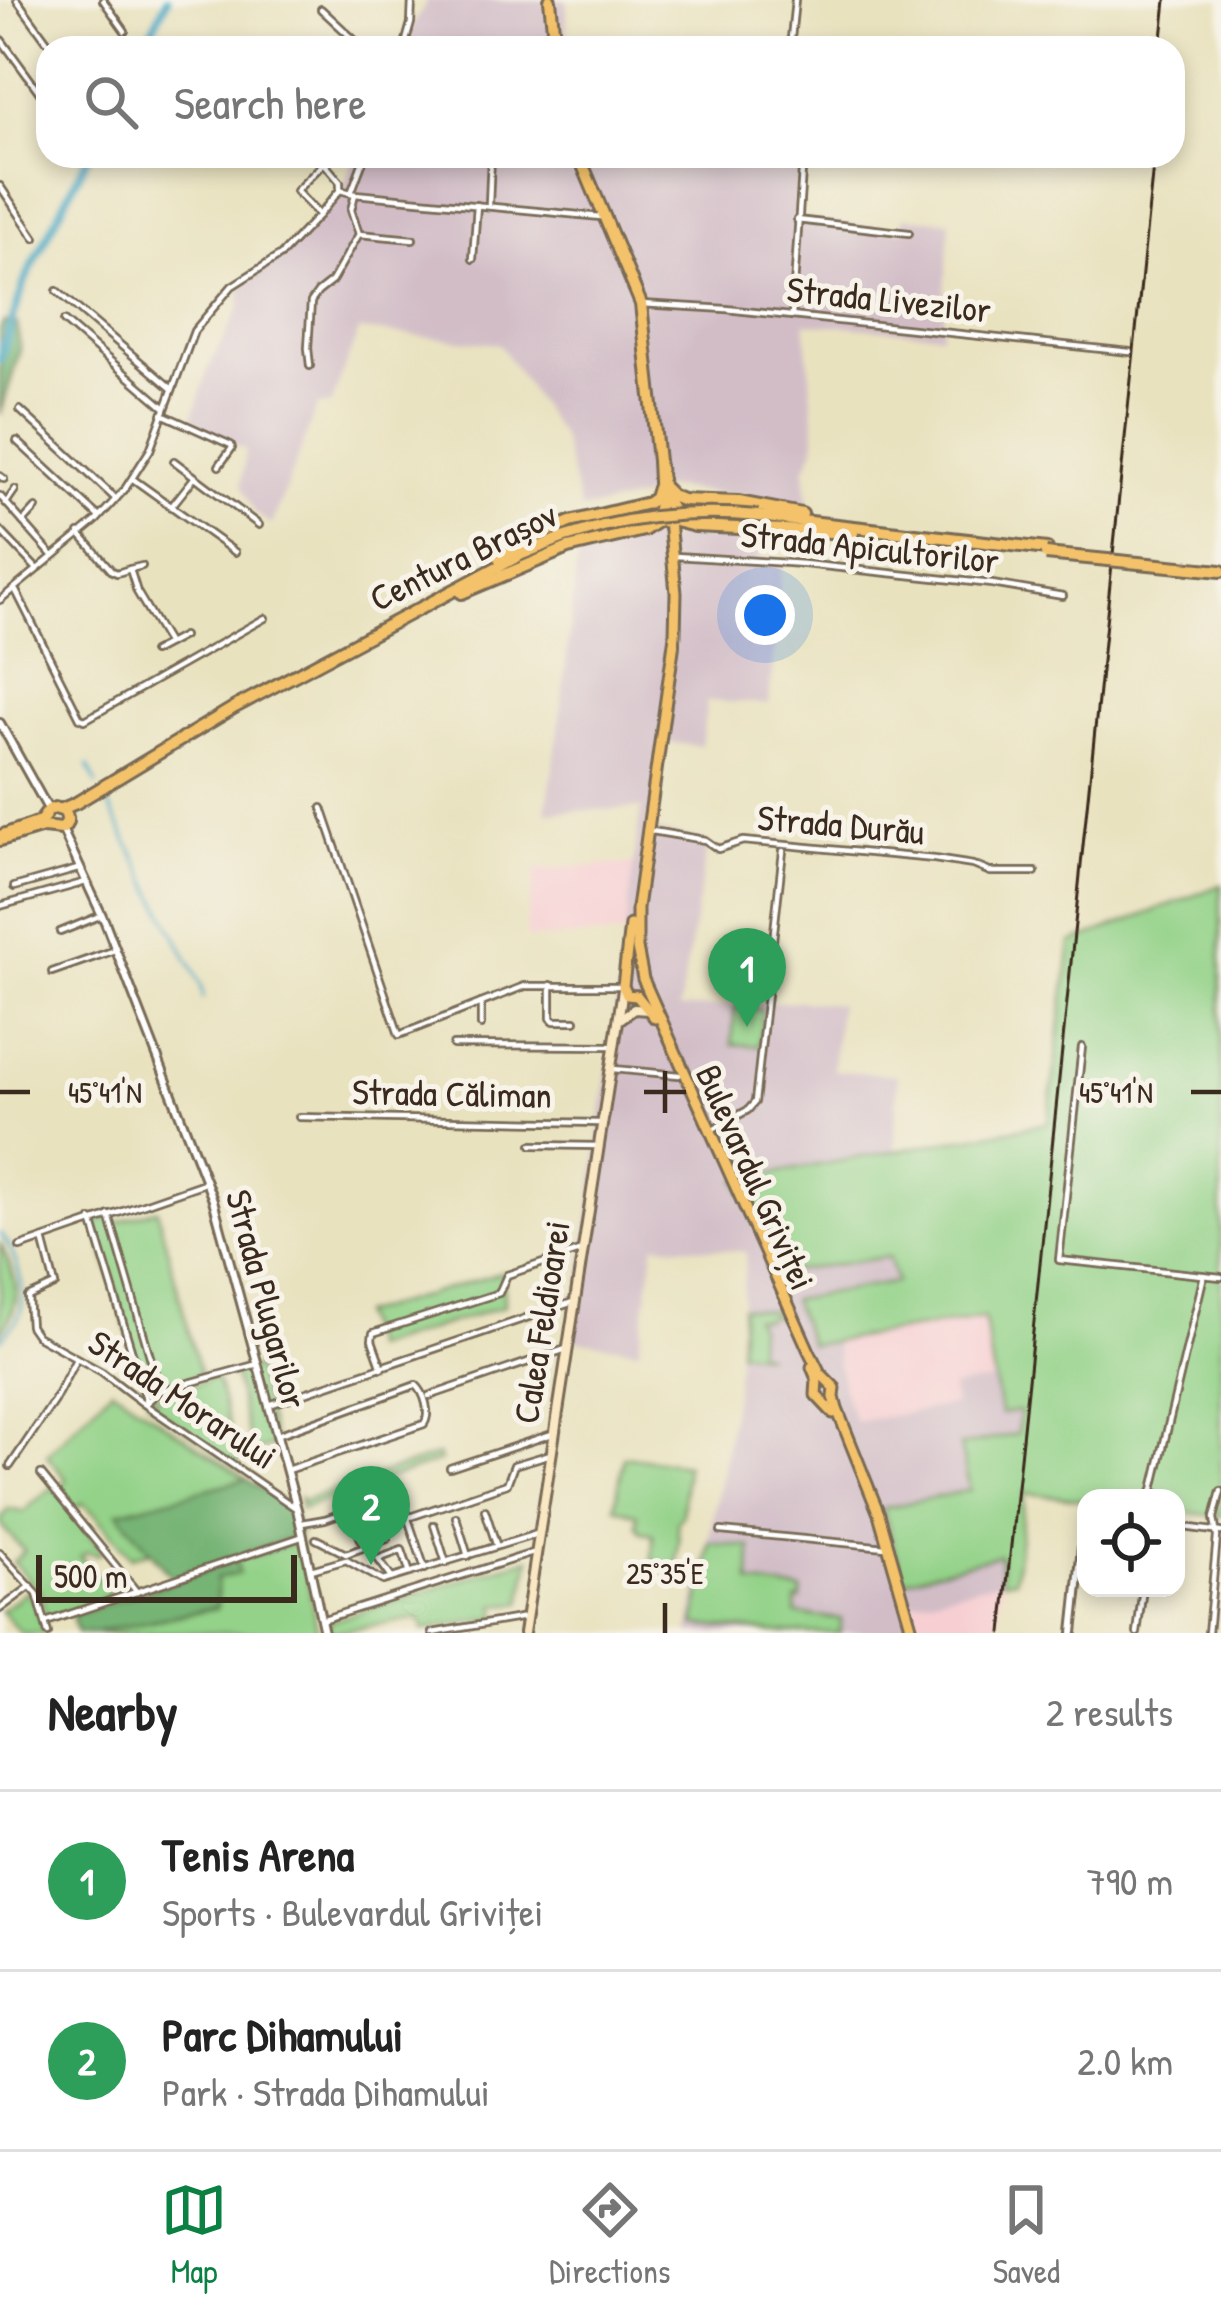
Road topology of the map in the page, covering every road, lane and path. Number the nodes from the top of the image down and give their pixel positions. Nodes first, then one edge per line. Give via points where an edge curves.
1 (17, 0) edge
2 (104, 0) edge
3 (412, 0) edge
4 (550, 0) edge
5 (795, 0) edge
6 (321, 9) dead end
7 (124, 31) dead end
8 (43, 36) edge
9 (350, 36) edge
10 (407, 36) edge
11 (554, 36) edge
12 (791, 36) edge
13 (0, 38) edge
14 (36, 88) edge
15 (319, 168) edge
16 (328, 168) edge
17 (361, 168) edge
18 (491, 168) edge
19 (585, 168) edge
20 (802, 168) edge
21 (0, 186) edge
22 (340, 190) junction
23 (353, 193) junction
24 (477, 205) junction
25 (489, 206) junction
26 (319, 215) junction
27 (604, 217) junction
28 (797, 220) junction
29 (908, 232) dead end
30 (358, 234) junction
31 (35, 238) dead end
32 (413, 238) dead end
33 (473, 259) dead end
34 (57, 291) dead end
35 (641, 304) junction
36 (792, 316) junction
37 (64, 321) dead end
38 (1130, 352) dead end
39 (310, 366) dead end
40 (171, 388) junction
41 (20, 410) dead end
42 (163, 410) junction
43 (17, 440) dead end
44 (174, 460) dead end
45 (219, 466) dead end
46 (194, 477) junction
47 (133, 479) junction
48 (660, 484) junction
49 (15, 490) dead end
50 (116, 499) junction
51 (3, 500) edge
52 (688, 500) junction
53 (640, 506) junction
54 (171, 507) junction
55 (37, 510) dead end
56 (664, 514) junction
57 (99, 517) junction
58 (23, 523) junction
59 (259, 525) dead end
60 (695, 526) junction
61 (0, 530) edge
62 (644, 530) junction
63 (863, 530) junction
64 (80, 533) junction
65 (667, 537) junction
66 (235, 552) dead end
67 (52, 556) junction
68 (672, 556) junction
69 (142, 566) dead end
70 (1221, 568) edge
71 (37, 569) junction
72 (130, 569) junction
73 (14, 588) junction
74 (1063, 596) dead end
75 (0, 600) edge
76 (436, 602) junction
77 (265, 617) dead end
78 (183, 636) dead end
79 (168, 644) junction
80 (153, 652) dead end
81 (0, 723) edge
82 (322, 808) dead end
83 (56, 819) junction
84 (646, 830) junction
85 (0, 838) edge
86 (783, 851) dead end
87 (80, 869) junction
88 (1035, 872) dead end
89 (86, 882) junction
90 (14, 887) dead end
91 (0, 906) edge
92 (102, 915) junction
93 (60, 932) dead end
94 (116, 950) junction
95 (52, 972) dead end
96 (643, 980) junction
97 (551, 985) junction
98 (628, 989) junction
99 (481, 1003) junction
100 (656, 1013) junction
101 (618, 1020) junction
102 (575, 1021) dead end
103 (481, 1025) dead end
104 (453, 1045) dead end
105 (615, 1046) junction
106 (1082, 1047) dead end
107 (612, 1069) junction
108 (680, 1075) junction
109 (299, 1117) dead end
110 (603, 1123) junction
111 (710, 1131) junction
112 (532, 1145) dead end
113 (599, 1146) junction
114 (207, 1182) junction
115 (110, 1215) junction
116 (92, 1220) junction
117 (43, 1239) junction
118 (20, 1247) dead end
119 (582, 1250) junction
120 (1204, 1276) junction
121 (1221, 1277) edge
122 (573, 1302) junction
123 (566, 1348) junction
124 (77, 1358) junction
125 (258, 1364) junction
126 (382, 1368) junction
127 (829, 1381) junction
128 (816, 1386) junction
129 (160, 1391) junction
130 (429, 1396) dead end
131 (828, 1399) junction
132 (145, 1403) junction
133 (269, 1405) junction
134 (554, 1433) junction
135 (277, 1435) junction
136 (551, 1454) junction
137 (10, 1466) dead end
138 (449, 1468) dead end
139 (286, 1471) junction
140 (41, 1474) dead end
141 (1153, 1489) edge
142 (1221, 1491) edge
143 (376, 1501) dead end
144 (403, 1504) dead end
145 (296, 1509) junction
146 (485, 1510) dead end
147 (378, 1514) dead end
148 (456, 1517) dead end
149 (407, 1518) junction
150 (354, 1522) dead end
151 (300, 1523) junction
152 (434, 1525) dead end
153 (1185, 1527) edge
154 (721, 1531) dead end
155 (1219, 1532) edge
156 (539, 1533) junction
157 (303, 1536) junction
158 (316, 1539) dead end
159 (497, 1546) junction
160 (364, 1547) junction
161 (886, 1547) junction
162 (536, 1552) junction
163 (0, 1553) edge
164 (468, 1556) junction
165 (346, 1557) junction
166 (446, 1562) junction
167 (424, 1569) junction
168 (310, 1570) junction
169 (410, 1574) junction
170 (392, 1578) junction
171 (32, 1586) junction
172 (1211, 1591) junction
173 (136, 1592) junction
174 (1221, 1592) edge
175 (1077, 1595) edge
176 (1142, 1597) edge
177 (0, 1609) edge
178 (526, 1617) junction
179 (321, 1619) junction
180 (46, 1622) junction
181 (48, 1633) edge
182 (324, 1633) edge
183 (432, 1633) edge
184 (524, 1633) edge
185 (911, 1633) edge
186 (1073, 1633) edge
187 (1137, 1633) edge
188 (1208, 1633) edge

1 - 8 street
2 - 7 street
3 - 10 street
4 - 11 highway
5 - 12 street
6 - 9 street
13 - 14 street
15 - 26 street via 296,191
16 - 22 street
17 - 23 street
18 - 25 street
19 - 27 highway, Calea Feldioarei
20 - 28 street
21 - 31 street
22 - 23 street
22 - 26 street
23 - 24 street
23 - 30 street
24 - 25 street
24 - 33 street
25 - 27 street
26 - 40 street via 281,255 230,288 192,334
27 - 35 highway, Calea Feldioarei
28 - 29 street
28 - 36 street
30 - 32 street
30 - 39 street via 311,302
34 - 40 street
35 - 36 street, Strada Livezilor
35 - 48 highway, Calea Feldioarei
36 - 38 street, Strada Livezilor
37 - 42 street
40 - 42 street
41 - 50 street
42 - 45 street via 231,445
42 - 47 street
43 - 57 street
44 - 46 street
46 - 54 street
46 - 59 street
47 - 50 street
47 - 54 street
48 - 52 highway
48 - 53 highway
48 - 56 highway, Calea Feldioarei
49 - 51 street
50 - 57 street
51 - 58 street
52 - 56 highway
52 - 63 highway via 739,502
53 - 56 highway
53 - 76 highway via 535,537
54 - 66 street
55 - 58 street
56 - 60 highway
56 - 62 highway
56 - 65 main road, Calea Feldioarei
57 - 64 street
58 - 67 street
60 - 63 highway
60 - 65 main road
61 - 71 street
62 - 65 main road
62 - 76 highway via 568,548
63 - 70 highway, Centura Brașov, bridge
63 - 76 highway, Centura Brașov, bridge via 671,514 562,538
64 - 67 street
64 - 72 street via 114,572
65 - 68 main road, Calea Feldioarei
65 - 98 main road, Calea Feldioarei via 671,635
67 - 71 street
68 - 74 street, Strada Apicultorilor
68 - 84 main road, Calea Feldioarei via 675,635
69 - 72 street
71 - 73 street
72 - 79 street
73 - 75 street
73 - 77 street via 85,720
76 - 83 highway, Centura Brașov
78 - 79 street
79 - 80 street
81 - 83 street, Strada Plugarilor
82 - 99 street via 399,1035
83 - 85 highway, Centura Brașov
83 - 87 street, Strada Plugarilor
84 - 88 street, Strada Durău via 705,839 718,849 784,844
84 - 96 main road, Calea Feldioarei via 636,922
86 - 111 street, Bulevardul Griviței via 754,1102
87 - 89 street, Strada Plugarilor
87 - 90 street
89 - 91 street
89 - 92 street, Strada Plugarilor
92 - 93 street
92 - 94 street, Strada Plugarilor
94 - 95 street
94 - 114 street, Strada Plugarilor
96 - 98 main road via 634,974
96 - 98 main road, Calea Feldioarei via 643,992
96 - 100 main road, Bulevardul Griviței
97 - 98 street
97 - 99 street
97 - 102 street via 551,1018
98 - 100 main road, Bulevardul Griviței
98 - 101 main road, Calea Feldioarei
99 - 103 street
100 - 101 main road via 634,1009
100 - 108 main road, Bulevardul Griviței
100 - 111 main road, Bulevardul Griviței
101 - 105 main road, Calea Feldioarei
104 - 105 street
105 - 107 main road, Calea Feldioarei
106 - 120 street via 1059,1260
107 - 108 street
107 - 110 main road, Calea Feldioarei
108 - 128 main road, Bulevardul Griviței
109 - 110 street, Strada Căliman
110 - 113 main road, Calea Feldioarei
111 - 127 main road, Bulevardul Griviței
112 - 113 street
113 - 119 main road, Calea Feldioarei
114 - 115 street
114 - 125 street, Strada Plugarilor
115 - 116 street
115 - 129 street
116 - 117 street
116 - 132 street
117 - 118 street
117 - 124 street, Strada Morarului via 55,1283 28,1298 30,1325
119 - 122 main road, Calea Feldioarei
119 - 126 street via 507,1275 499,1293 373,1333
120 - 121 street
120 - 141 street
122 - 123 main road, Calea Feldioarei
122 - 126 street
123 - 130 street
123 - 134 main road, Calea Feldioarei
124 - 132 street, Strada Morarului
124 - 137 street
125 - 129 street
125 - 133 street, Strada Plugarilor
126 - 133 street
127 - 128 main road
127 - 131 main road via 836,1388
128 - 131 main road via 816,1395
129 - 132 street
131 - 161 main road
131 - 185 main road via 879,1514
132 - 145 street, Strada Morarului
133 - 135 street, Strada Plugarilor
134 - 136 main road, Calea Feldioarei
134 - 138 street
135 - 139 street, Strada Plugarilor
135 - 139 street via 416,1385 428,1414 424,1424
136 - 149 street via 514,1465 507,1484
136 - 156 main road, Calea Feldioarei
139 - 145 street, Strada Plugarilor
140 - 173 street
142 - 155 street
143 - 151 street
144 - 149 street
145 - 151 street, Strada Plugarilor
146 - 159 street
147 - 160 street via 387,1539
148 - 164 street
149 - 167 street
150 - 160 street
151 - 157 street, Strada Plugarilor
152 - 166 street
153 - 155 street
154 - 161 street
155 - 172 street
156 - 159 street
156 - 162 main road, Calea Feldioarei
157 - 168 street, Strada Plugarilor
157 - 173 street
158 - 165 street
159 - 164 street
160 - 165 street
161 - 185 main road
162 - 178 main road, Calea Feldioarei
162 - 179 street
163 - 171 street
164 - 166 street
165 - 168 street
165 - 170 street via 379,1581
166 - 167 street
167 - 169 street
168 - 179 street, Strada Plugarilor
169 - 170 street
169 - 170 street via 402,1550 377,1559
171 - 177 street
171 - 180 street
172 - 174 street
172 - 188 street
173 - 180 street
175 - 186 street
176 - 187 street
178 - 183 street
178 - 184 main road, Calea Feldioarei
179 - 182 street, Strada Plugarilor
180 - 181 street

